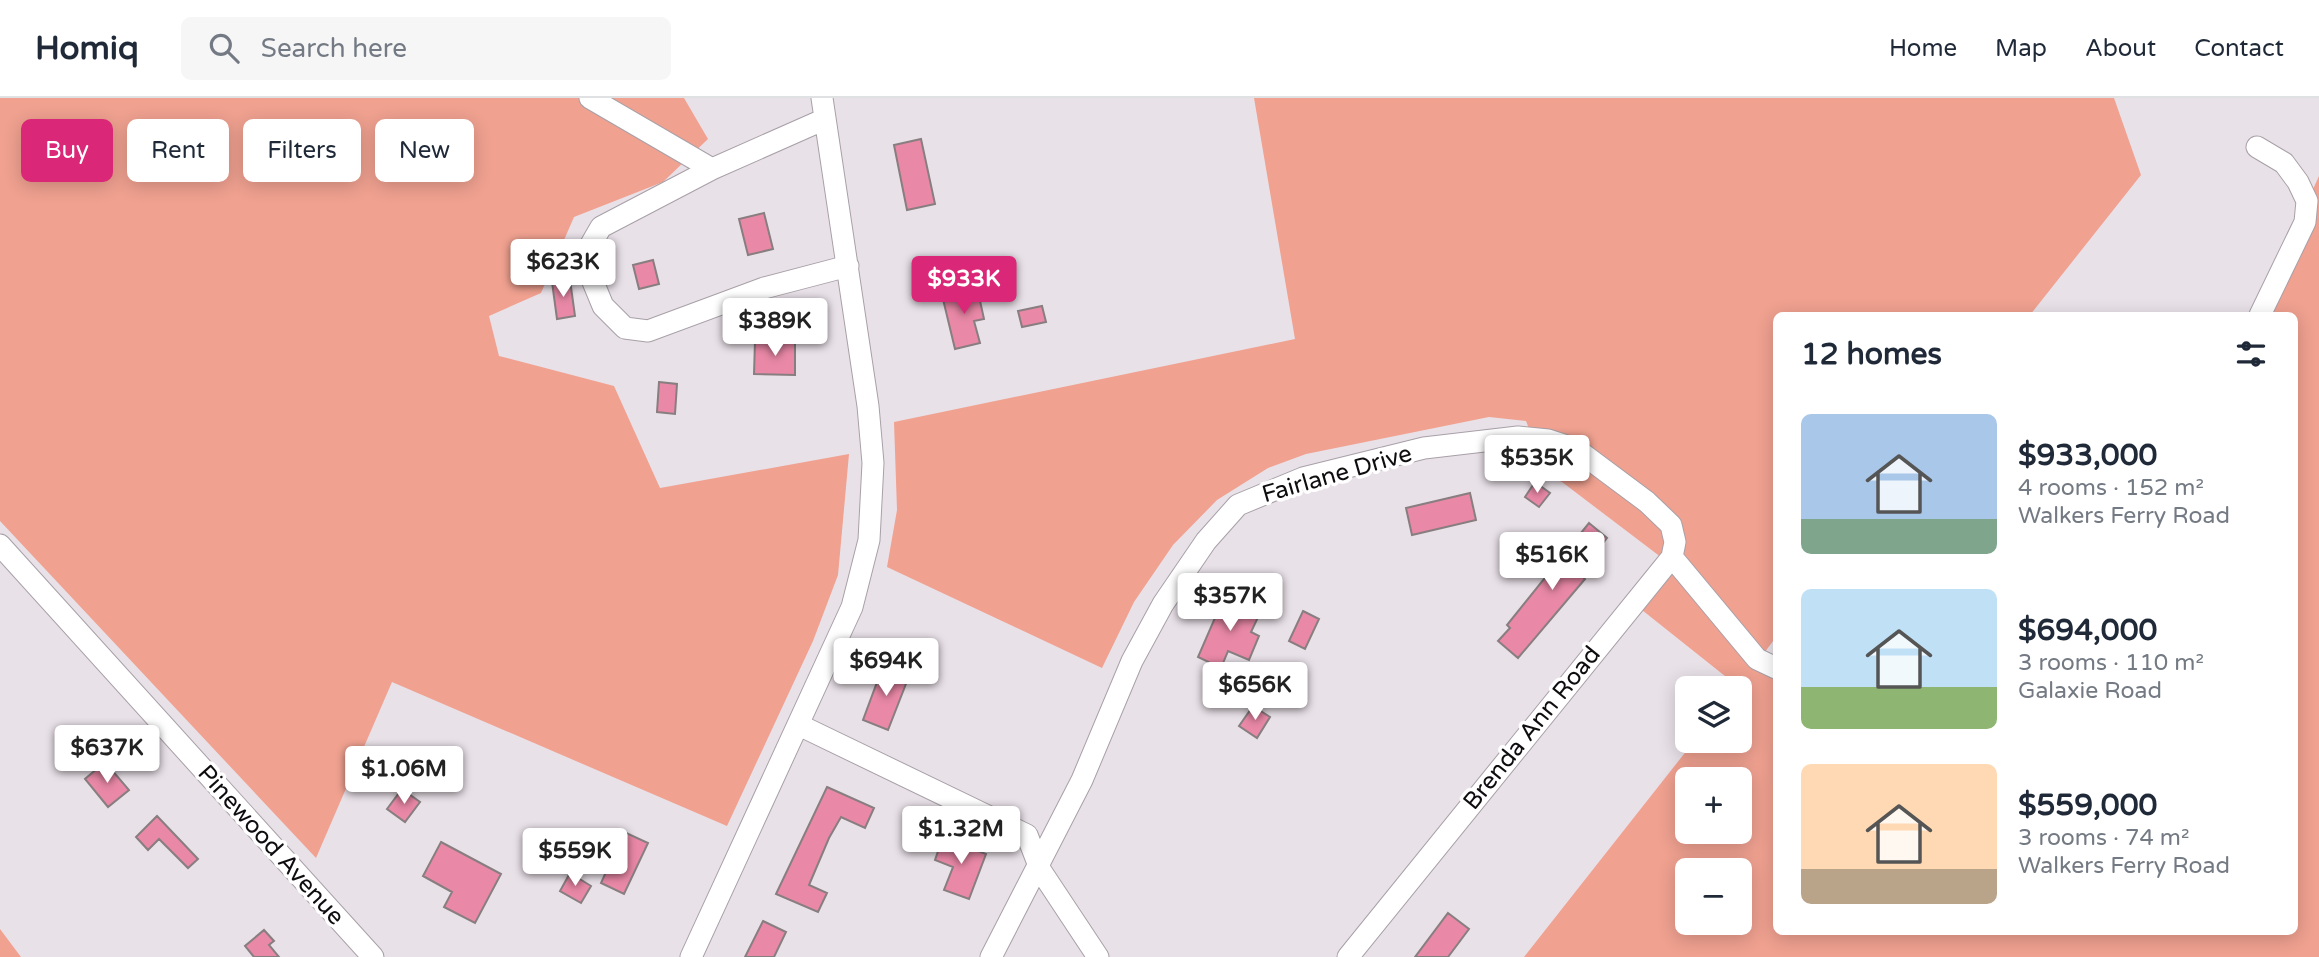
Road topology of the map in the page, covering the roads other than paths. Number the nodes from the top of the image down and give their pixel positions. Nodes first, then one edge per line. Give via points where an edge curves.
1 (590, 98) edge
2 (823, 109) edge
3 (2257, 147) dead end
4 (712, 169) junction
5 (848, 266) junction
6 (2261, 312) edge
7 (0, 545) edge
8 (1672, 557) junction
9 (1773, 667) edge
10 (799, 725) junction
11 (1038, 861) junction
12 (373, 957) edge
13 (691, 957) edge
14 (991, 957) edge
15 (1098, 957) edge
16 (1348, 957) edge

1 - 4 street
2 - 4 street
2 - 5 street
3 - 6 street via 2284,163 2306,201 2305,222
4 - 5 street via 601,228 590,246 591,277 603,306 625,328 648,331 764,288
5 - 10 street via 868,406 873,503 852,607
7 - 12 street, Pinewood Avenue
8 - 9 street via 1749,650
8 - 11 street, Fairlane Drive via 1671,524 1576,449 1548,440 1518,437 1424,448 1303,478 1238,505 1206,541 1163,604 1132,661 1082,780
8 - 16 street, Brenda Ann Road
10 - 11 street via 1019,830 1031,840
10 - 13 street
11 - 14 street, Fairlane Drive
11 - 15 street

